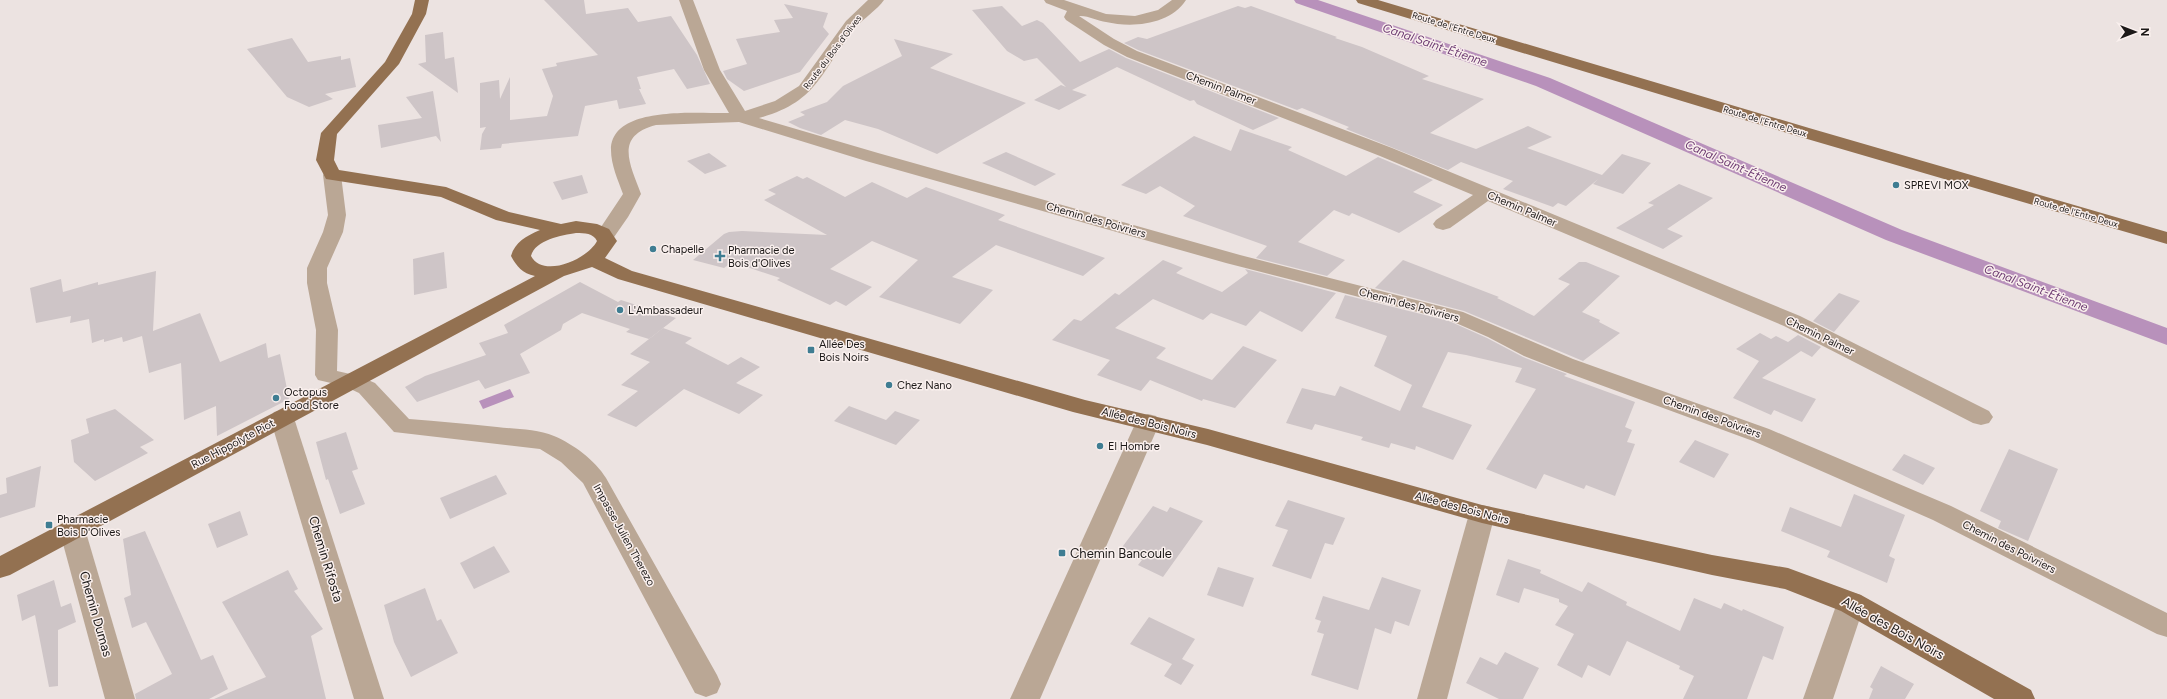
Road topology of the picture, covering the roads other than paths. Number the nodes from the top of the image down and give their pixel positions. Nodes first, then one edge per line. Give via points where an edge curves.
1 (422, 0) edge
2 (686, 0) edge
3 (1051, 0) edge
4 (1179, 0) edge
5 (1364, 0) edge
6 (868, 1) edge
7 (1081, 10) junction
8 (740, 117) junction
9 (332, 175) junction
10 (1486, 194) junction
11 (626, 204) junction
12 (503, 216) junction
13 (1443, 224) dead end
14 (585, 227) junction
15 (558, 229) junction
16 (605, 236) junction
17 (2167, 238) edge
18 (526, 255) junction
19 (593, 260) junction
20 (559, 271) junction
21 (488, 308) junction
22 (351, 380) junction
23 (1981, 416) dead end
24 (282, 418) junction
25 (1148, 422) junction
26 (1482, 514) junction
27 (72, 529) junction
28 (0, 568) edge
29 (1849, 610) junction
30 (2167, 626) edge
31 (706, 684) dead end
32 (120, 699) edge
33 (369, 699) edge
34 (1025, 699) edge
35 (1432, 699) edge
36 (1818, 699) edge
37 (2014, 699) edge
38 (2020, 699) edge

1 - 9 main road via 419,14 391,64 329,133 325,160
2 - 8 street via 712,70
3 - 7 street
4 - 7 street via 1174,7 1140,20 1123,21
5 - 17 main road, Route de l'Entre Deux via 1780,126
6 - 8 street, Route du Bois d'Olives via 803,91 770,109
7 - 10 street, Chemin Palmer via 1071,16 1132,54 1386,152
8 - 11 street, Route du Bois d'Olives via 659,119 637,126 625,135 620,145 620,156 632,194
8 - 30 street, Chemin des Poivriers via 887,162 1225,257 1456,316 1565,364 1762,435 1927,506
9 - 12 main road via 446,192
9 - 22 street, Impasse Julien Therezo via 337,215 333,232 317,268 317,283 328,330 326,375
10 - 13 street
10 - 23 street, Chemin Palmer via 1792,321
11 - 14 street
11 - 16 street, Route du Bois d'Olives
12 - 15 main road
12 - 18 main road via 514,227
14 - 15 main road
14 - 16 main road via 594,228
15 - 18 main road, Rue Hippolyte Piot via 539,237
16 - 19 main road via 606,247
18 - 20 main road via 539,270
18 - 21 main road, Rue Hippolyte Piot
19 - 20 main road
19 - 25 main road, Allée des Bois Noirs via 632,277 1081,407
20 - 21 main road, Rue Hippolyte Piot
21 - 22 main road, Rue Hippolyte Piot
22 - 24 main road, Rue Hippolyte Piot
22 - 31 street, Impasse Julien Therezo via 367,388 402,426 517,436 546,442 570,456 592,478
24 - 27 main road, Rue Hippolyte Piot
24 - 33 street, Chemin Rifosta
25 - 26 main road, Allée des Bois Noirs
25 - 34 street
26 - 29 main road, Allée des Bois Noirs via 1712,565
26 - 35 street
27 - 28 main road, Rue Hippolyte Piot
27 - 32 street, Chemin Dumas
29 - 36 street
29 - 37 main road, Allée des Bois Noirs
29 - 38 main road, Allée des Bois Noirs

